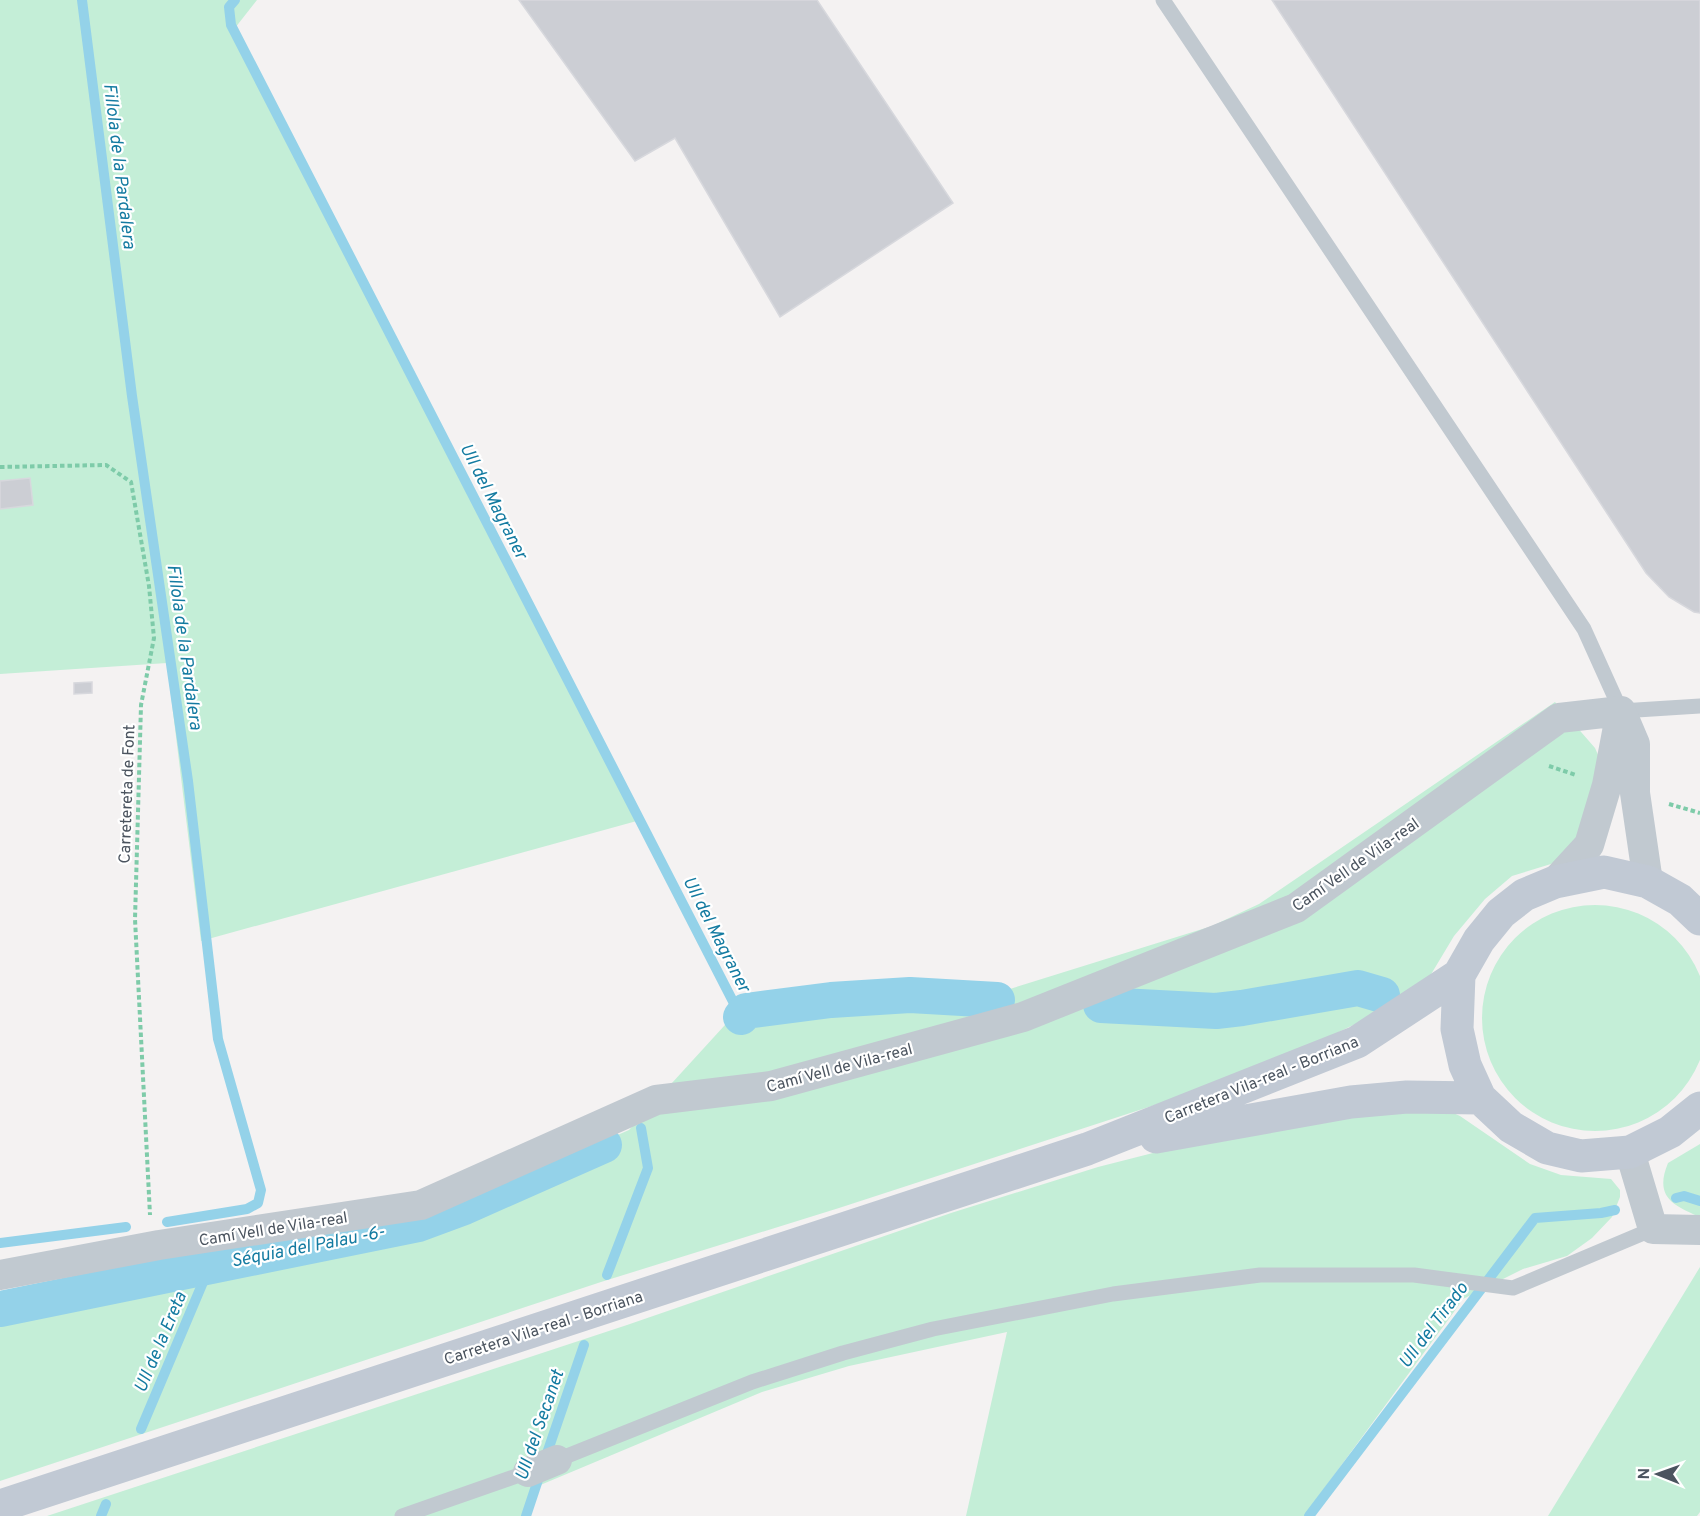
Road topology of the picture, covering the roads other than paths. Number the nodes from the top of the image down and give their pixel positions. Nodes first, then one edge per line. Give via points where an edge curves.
1 (1163, 0) edge
2 (1700, 706) edge
3 (1621, 711) junction
4 (1555, 882) junction
5 (1648, 882) junction
6 (1693, 906) edge
7 (1459, 975) junction
8 (1480, 1098) junction
9 (1700, 1108) edge
10 (1087, 1149) junction
11 (1630, 1152) junction
12 (1653, 1229) junction
13 (1700, 1230) edge
14 (0, 1275) edge
15 (557, 1460) joint
16 (528, 1472) joint
17 (0, 1506) edge
18 (402, 1516) edge

1 - 3 lane via 1584,629
2 - 3 lane
3 - 4 street via 1607,785 1589,845
3 - 5 street via 1635,744 1635,794
3 - 14 street, Camí Vell de Vila-real via 1559,718 1296,908 1023,1017 771,1086 656,1100 421,1205 159,1245
4 - 5 main road via 1604,872
4 - 7 main road via 1524,896 1501,914 1479,940
5 - 6 main road
7 - 8 main road via 1457,1029 1465,1065
7 - 10 main road, Carretera Vila-real - Borriana via 1357,1042
8 - 10 main road, Carretera Vila-real - Borriana via 1407,1096 1351,1102
8 - 11 main road via 1511,1126 1547,1148 1581,1156
9 - 11 main road via 1670,1132
10 - 17 main road, Carretera Vila-real - Borriana
11 - 12 street
12 - 13 street
12 - 15 lane via 1513,1288 1414,1275 1260,1275 1101,1296 933,1329 752,1382
15 - 16 street
16 - 18 lane

